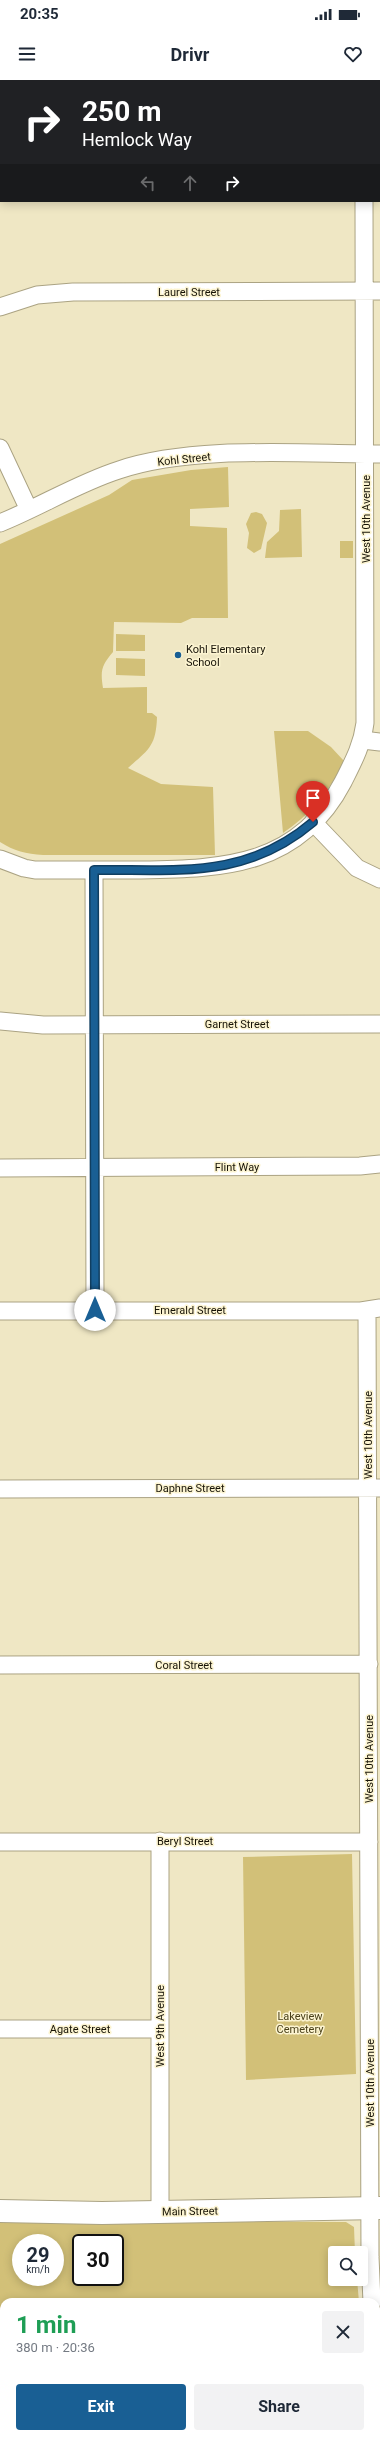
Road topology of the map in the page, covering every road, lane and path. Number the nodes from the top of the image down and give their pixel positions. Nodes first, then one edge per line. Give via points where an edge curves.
1 (364, 202) edge
2 (372, 291) edge
3 (0, 307) edge
4 (0, 448) edge
5 (373, 454) edge
6 (29, 510) junction
7 (0, 524) edge
8 (373, 600) edge
9 (363, 740) junction
10 (380, 742) edge
11 (313, 822) junction
12 (0, 859) edge
13 (94, 870) junction
14 (380, 879) edge
15 (0, 1021) edge
16 (380, 1024) edge
17 (94, 1025) junction
18 (380, 1164) edge
19 (95, 1167) junction
20 (0, 1168) edge
21 (373, 1309) edge
22 (0, 1310) edge
23 (95, 1310) junction
24 (374, 1488) edge
25 (0, 1489) edge
26 (369, 1664) junction
27 (0, 1665) edge
28 (160, 1841) junction
29 (0, 1842) edge
30 (369, 1842) junction
31 (0, 2029) edge
32 (160, 2029) junction
33 (375, 2208) edge
34 (0, 2211) edge
35 (160, 2211) junction
36 (372, 2298) edge

1 - 2 street, West 10th Avenue
2 - 3 street, Laurel Street via 73,292 37,295
2 - 5 street, West 10th Avenue
4 - 6 street
5 - 6 street, Kohl Street via 203,455 142,464 119,470
5 - 8 street, West 10th Avenue
6 - 7 street, Kohl Street
8 - 9 street, West 10th Avenue
9 - 10 street
9 - 11 street, West 10th Avenue via 336,794
11 - 13 street, West 10th Avenue via 280,847 262,856 232,865 184,869
11 - 14 street via 357,868
12 - 13 street, West 10th Avenue via 35,870
13 - 17 street
15 - 17 street, Garnet Street via 43,1025
16 - 17 street, Garnet Street
17 - 19 street
18 - 19 street, Flint Way
19 - 20 street, Flint Way
19 - 23 street
21 - 23 street, Emerald Street
21 - 24 street, West 10th Avenue
22 - 23 street, Emerald Street
24 - 25 street, Daphne Street
24 - 26 street, West 10th Avenue
26 - 27 street, Coral Street
26 - 30 street, West 10th Avenue
28 - 29 street, Beryl Street
28 - 30 street, Beryl Street
28 - 32 street, West 9th Avenue
30 - 33 street, West 10th Avenue
31 - 32 street, Agate Street
32 - 35 street, West 9th Avenue
33 - 35 main road, Main Street
33 - 36 street, West 10th Avenue
34 - 35 main road, Main Street

